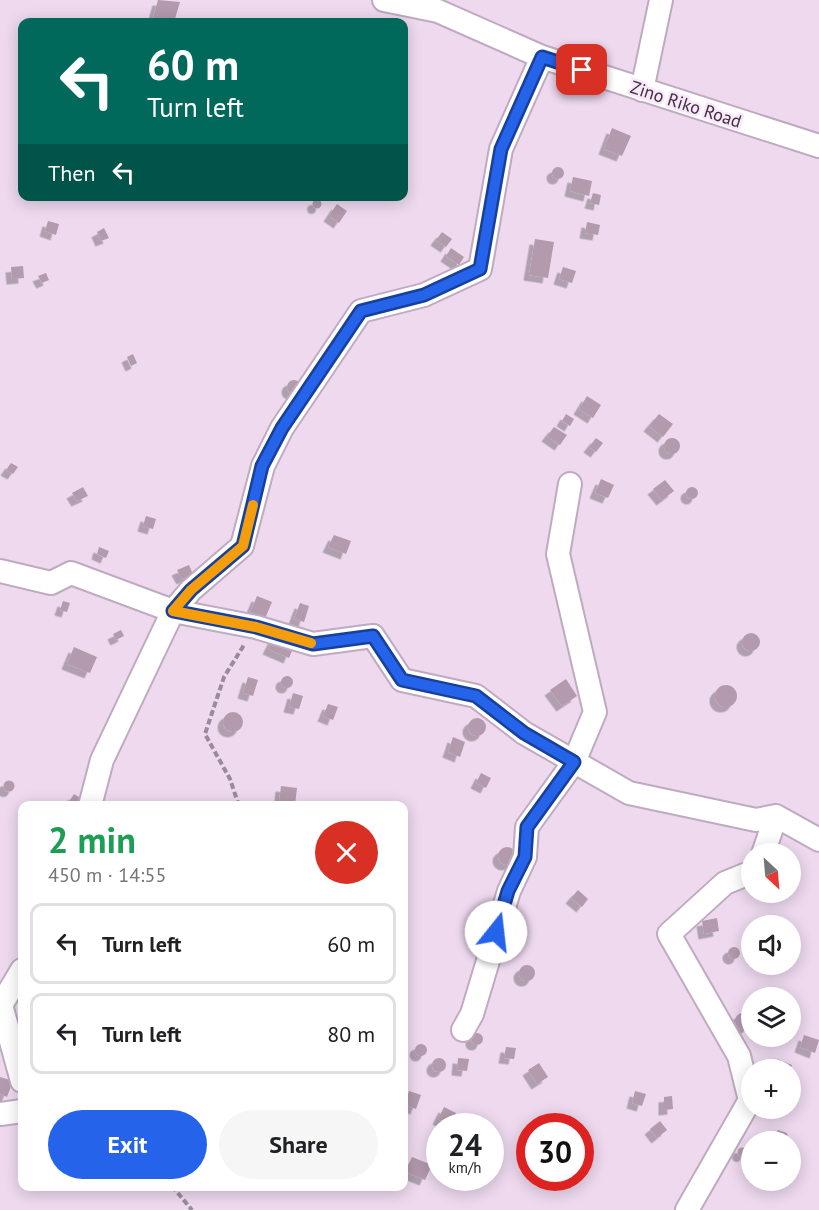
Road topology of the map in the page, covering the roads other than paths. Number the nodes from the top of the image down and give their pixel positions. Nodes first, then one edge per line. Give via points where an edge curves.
1 (384, 0) edge
2 (661, 0) edge
3 (542, 57) junction
4 (642, 90) junction
5 (819, 146) edge
6 (570, 484) dead end
7 (0, 571) edge
8 (173, 611) junction
9 (574, 762) junction
10 (91, 801) edge
11 (776, 816) junction
12 (819, 840) edge
13 (766, 843) edge
14 (741, 876) edge
15 (18, 977) edge
16 (463, 1030) dead end
17 (18, 1067) edge
18 (18, 1112) edge
19 (0, 1114) edge
20 (687, 1210) edge

1 - 3 street, Zino Riko Road via 438,11
2 - 4 street
3 - 4 street, Zino Riko Road
3 - 8 street via 501,149 480,269 424,295 361,311 282,428 262,466 243,546
4 - 5 street, Zino Riko Road
6 - 9 street via 558,554 595,712
7 - 8 street via 51,583 71,573
8 - 9 street via 256,627 313,644 373,636 402,680 476,696 524,733
8 - 10 street via 102,760
9 - 11 street via 629,793 756,820
9 - 16 street via 527,827 525,857 508,891 472,1014
11 - 12 street
11 - 13 street
14 - 20 street via 725,883 669,934 739,1056 750,1100
15 - 17 street via 1,1005
18 - 19 street

